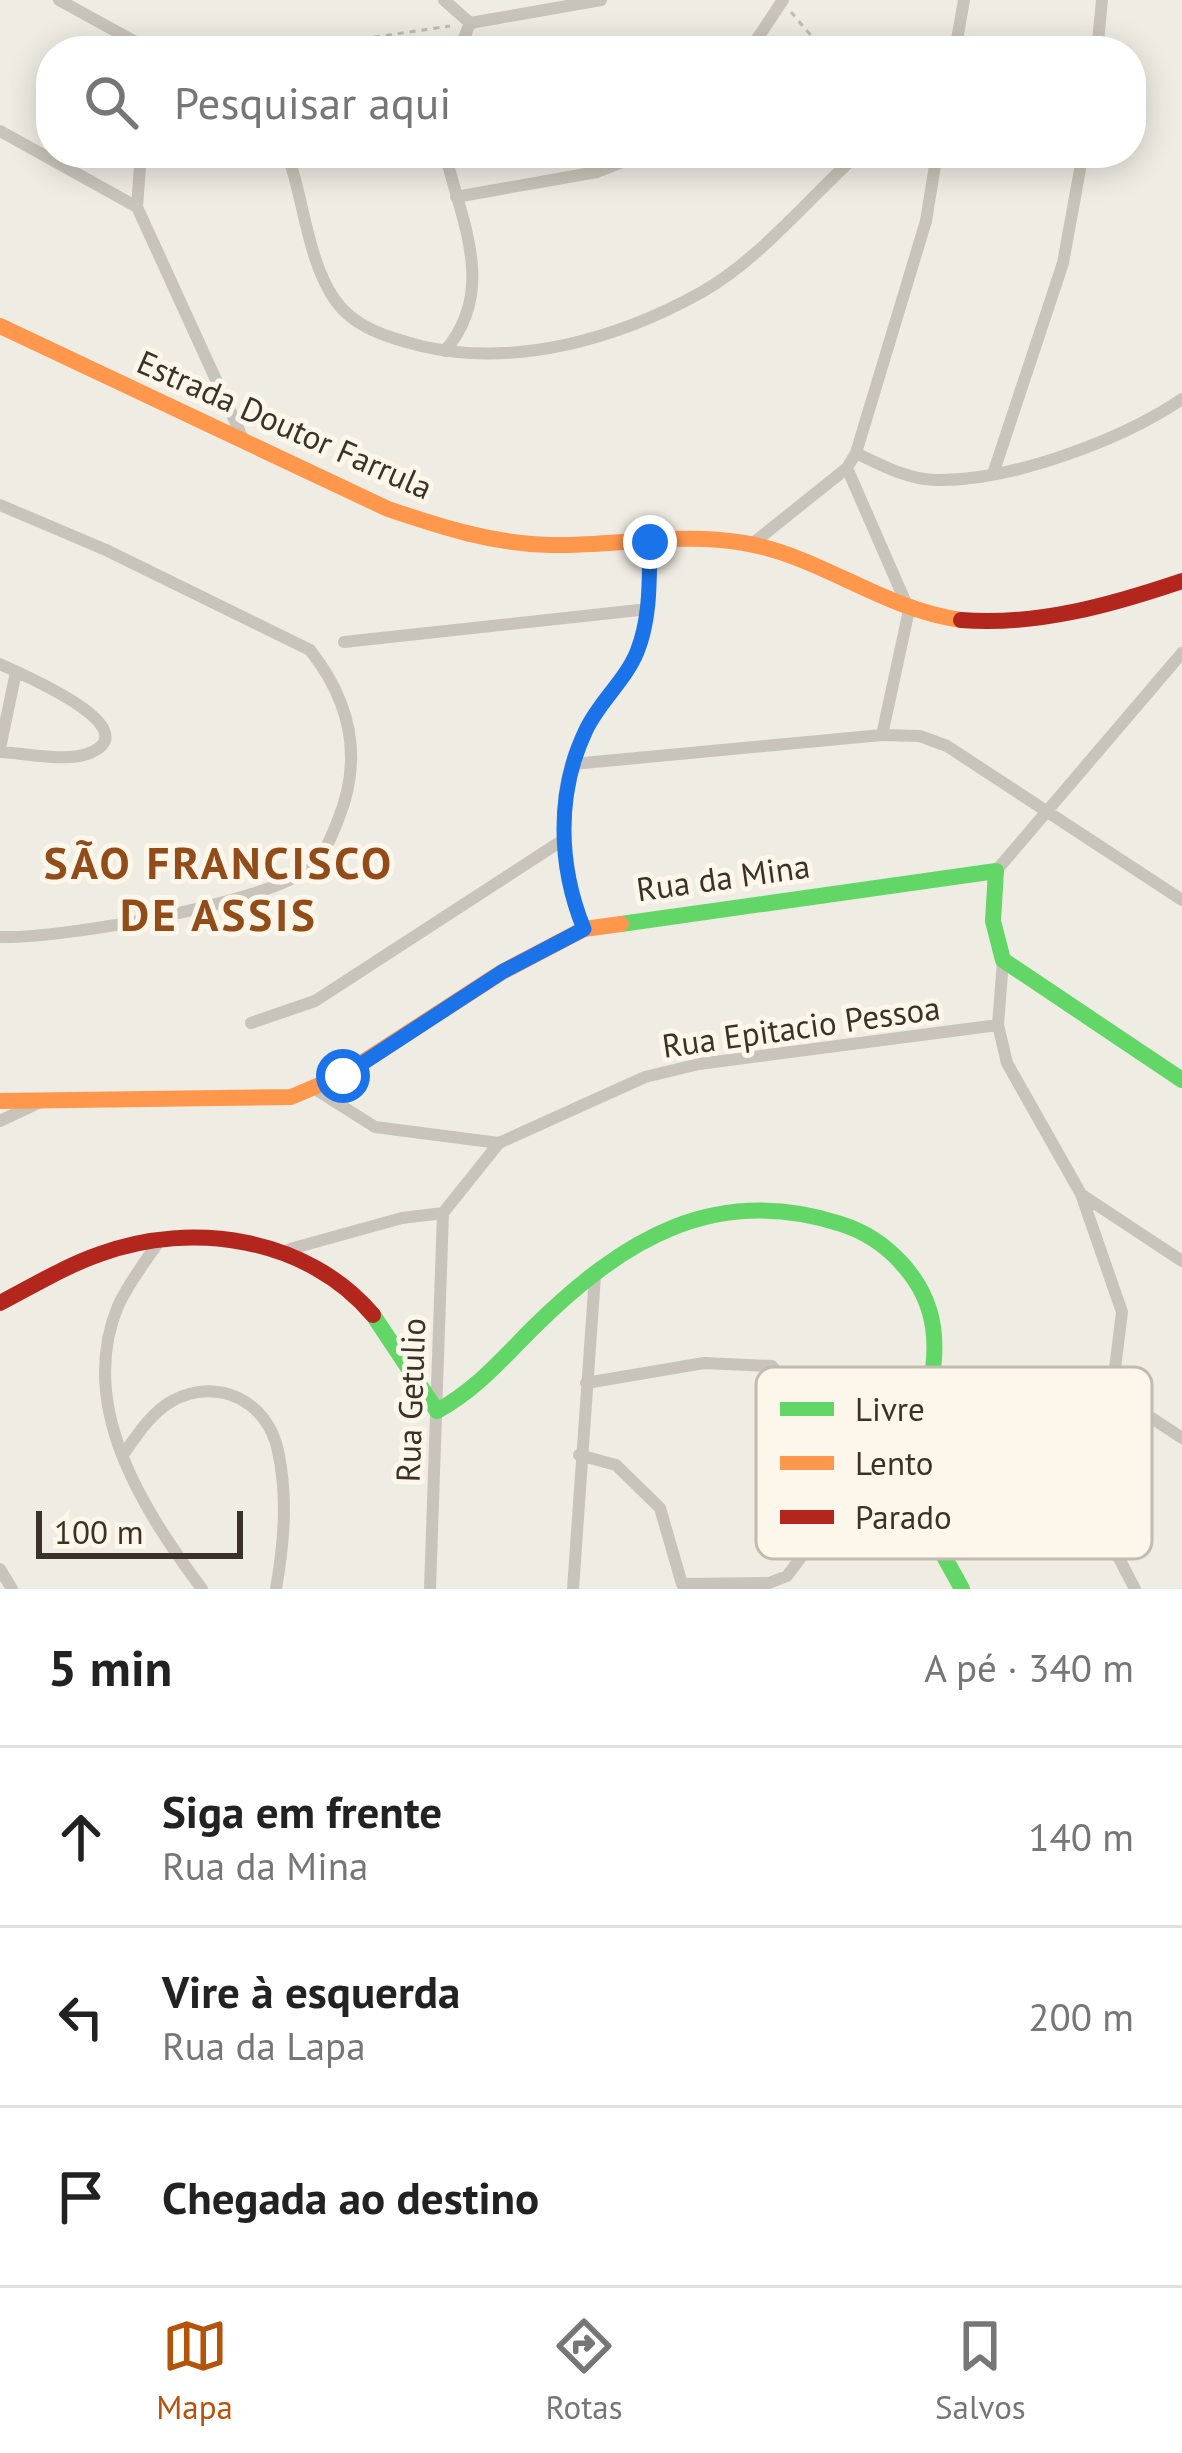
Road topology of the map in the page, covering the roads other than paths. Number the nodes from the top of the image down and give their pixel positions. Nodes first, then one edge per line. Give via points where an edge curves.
1 (58, 0) edge
2 (444, 0) edge
3 (601, 0) edge
4 (784, 0) edge
5 (964, 0) edge
6 (1102, 0) edge
7 (470, 23) junction
8 (124, 36) edge
9 (465, 36) edge
10 (759, 36) edge
11 (958, 36) edge
12 (1098, 36) edge
13 (0, 131) edge
14 (36, 151) edge
15 (68, 168) edge
16 (140, 168) edge
17 (291, 168) edge
18 (449, 168) edge
19 (607, 168) edge
20 (842, 168) edge
21 (935, 168) edge
22 (1080, 168) edge
23 (456, 197) junction
24 (137, 206) junction
25 (0, 326) edge
26 (445, 352) junction
27 (1182, 399) edge
28 (245, 442) junction
29 (856, 453) junction
30 (847, 468) junction
31 (994, 471) junction
32 (0, 505) edge
33 (650, 542) junction
34 (752, 544) junction
35 (1182, 581) edge
36 (648, 609) junction
37 (909, 610) junction
38 (344, 642) dead end
39 (1182, 653) edge
40 (0, 664) edge
41 (16, 672) junction
42 (882, 735) junction
43 (0, 750) edge
44 (573, 764) junction
45 (1044, 808) junction
46 (563, 840) junction
47 (996, 871) junction
48 (1182, 881) edge
49 (1176, 897) edge
50 (584, 929) junction
51 (0, 937) edge
52 (1003, 960) junction
53 (251, 1023) dead end
54 (998, 1025) junction
55 (1182, 1080) edge
56 (314, 1089) junction
57 (46, 1099) junction
58 (0, 1101) edge
59 (0, 1120) edge
60 (499, 1143) junction
61 (1081, 1194) junction
62 (443, 1213) junction
63 (158, 1243) junction
64 (290, 1249) junction
65 (1182, 1261) edge
66 (595, 1276) junction
67 (0, 1303) edge
68 (773, 1367) edge
69 (934, 1367) edge
70 (1117, 1367) edge
71 (586, 1383) junction
72 (437, 1411) junction
73 (1152, 1418) edge
74 (1182, 1438) edge
75 (122, 1455) junction
76 (579, 1455) junction
77 (948, 1559) edge
78 (1119, 1559) edge
79 (0, 1569) edge
80 (789, 1583) edge
81 (691, 1588) edge
82 (12, 1589) edge
83 (202, 1589) edge
84 (276, 1589) edge
85 (430, 1589) edge
86 (573, 1589) edge
87 (962, 1589) edge
88 (1135, 1589) edge

1 - 8 street
2 - 7 street
3 - 7 street
4 - 10 street
5 - 11 street
6 - 12 street
7 - 9 street
13 - 14 street
15 - 24 street
16 - 24 street
17 - 26 street via 337,304 391,339
18 - 23 street
19 - 23 street
20 - 26 street via 704,291 560,346 513,356
21 - 29 street
22 - 31 street via 1063,263
23 - 26 street via 475,286 469,319
24 - 28 street
25 - 28 street, Estrada Doutor Farrula
27 - 31 street via 1123,433
28 - 33 street, Estrada Doutor Farrula via 448,529 548,545
29 - 30 street
29 - 31 street via 919,478
30 - 34 street
30 - 37 street
32 - 51 street via 310,650 331,677 354,751 351,790 332,836 313,866 284,883 136,921
33 - 34 street, Estrada Doutor Farrula
33 - 36 street
34 - 37 street, Estrada Doutor Farrula
35 - 37 street, Estrada Doutor Farrula via 1004,621 969,623
36 - 38 street
36 - 44 street via 637,652 587,727
37 - 42 street
39 - 45 street
40 - 41 street
41 - 43 street
41 - 43 street via 92,713 101,740 80,755
42 - 44 street
42 - 45 street via 947,746
44 - 46 street
45 - 47 street
45 - 49 street
46 - 50 street
46 - 53 street via 315,1001
47 - 50 street, Rua da Mina
47 - 52 street via 993,921
48 - 49 street
50 - 56 street, Rua da Mina
52 - 54 street
52 - 55 street
54 - 60 street, Rua Epitacio Pessoa via 699,1064 645,1077
54 - 61 street via 1020,1091
56 - 57 street, Rua da Mina via 265,1100
56 - 60 street via 375,1127
57 - 58 street, Rua da Mina
57 - 59 street
60 - 62 street, Rua Epitacio Pessoa
61 - 65 street
61 - 70 street via 1122,1312
62 - 64 street
62 - 72 street, Rua Getulio
63 - 64 street via 239,1239
63 - 67 street via 103,1252
63 - 75 street via 118,1306 107,1351 108,1402
64 - 72 street via 380,1319
66 - 69 street via 709,1210 794,1207 894,1252 920,1287
66 - 71 street
66 - 72 street via 464,1398
68 - 71 street via 704,1363
71 - 76 street
72 - 85 street, Rua Getulio
73 - 74 street
75 - 83 street via 140,1499
75 - 84 street via 169,1402 230,1393 250,1403 278,1447 284,1544
76 - 81 street via 616,1465 640,1484 660,1508 676,1575
76 - 86 street
77 - 87 street
78 - 88 street
79 - 82 street
80 - 81 street

